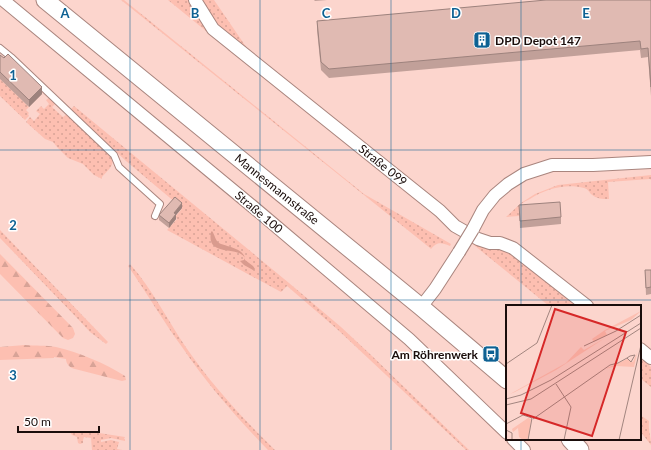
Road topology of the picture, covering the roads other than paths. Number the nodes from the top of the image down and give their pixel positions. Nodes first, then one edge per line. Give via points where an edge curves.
1 (3, 0) edge
2 (45, 0) edge
3 (195, 0) edge
4 (0, 48) edge
5 (651, 162) edge
6 (155, 216) dead end
7 (586, 305) edge
8 (421, 307) junction
9 (641, 350) edge
10 (651, 358) edge
11 (506, 379) edge
12 (506, 432) edge
13 (514, 440) edge
14 (571, 440) edge
15 (524, 450) edge
16 (580, 450) edge

1 - 12 street, Straße 100 via 408,339
2 - 8 main road, Mannesmannstraße
3 - 7 street, Straße 099 via 213,29 456,226 478,239 513,248
4 - 6 lane via 114,155 119,167 160,204
5 - 8 street, bridge via 552,165 524,174 508,184 483,210 459,252
8 - 11 main road, Mannesmannstraße
9 - 10 street
13 - 15 street
14 - 16 main road

